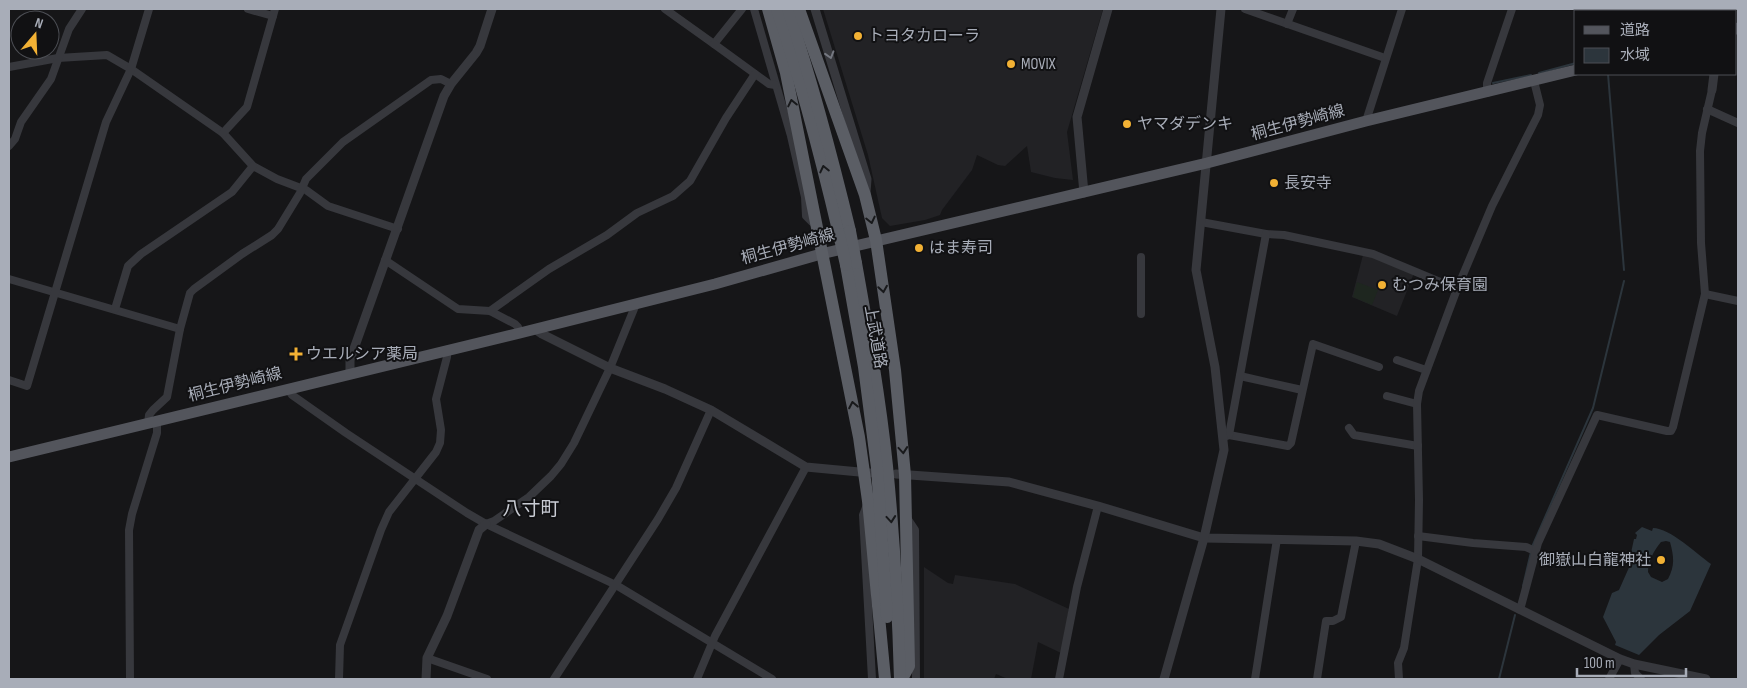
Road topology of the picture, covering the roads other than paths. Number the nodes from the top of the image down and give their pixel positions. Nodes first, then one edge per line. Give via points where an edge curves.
1 (82, 9) edge
2 (149, 9) edge
3 (248, 9) edge
4 (492, 9) edge
5 (665, 9) edge
6 (742, 9) edge
7 (754, 9) edge
8 (768, 9) edge
9 (777, 9) edge
10 (788, 9) edge
11 (799, 9) edge
12 (816, 9) edge
13 (1108, 9) edge
14 (1221, 9) edge
15 (1245, 9) edge
16 (1293, 9) edge
17 (1402, 9) edge
18 (1512, 9) edge
19 (274, 12) edge
20 (1288, 24) junction
21 (714, 44) junction
22 (60, 53) edge
23 (60, 58) edge
24 (1386, 58) junction
25 (47, 60) edge
26 (57, 60) edge
27 (9, 67) edge
28 (131, 69) junction
29 (1574, 71) edge
30 (755, 74) junction
31 (1714, 75) edge
32 (1534, 81) junction
33 (451, 84) junction
34 (775, 85) junction
35 (1712, 90) joint
36 (1487, 93) junction
37 (1707, 110) junction
38 (1366, 121) junction
39 (1738, 123) edge
40 (223, 133) junction
41 (9, 146) edge
42 (1207, 164) junction
43 (253, 166) junction
44 (301, 188) junction
45 (1084, 193) junction
46 (866, 195) junction
47 (1201, 222) junction
48 (817, 223) junction
49 (398, 229) junction
50 (844, 233) junction
51 (1266, 234) junction
52 (876, 240) junction
53 (821, 254) junction
54 (1141, 257) dead end
55 (385, 260) junction
56 (851, 264) junction
57 (9, 279) edge
58 (1457, 289) junction
59 (56, 292) junction
60 (1705, 294) junction
61 (1738, 301) edge
62 (636, 304) junction
63 (115, 309) junction
64 (490, 310) junction
65 (1141, 314) dead end
66 (180, 329) junction
67 (535, 329) junction
68 (520, 333) junction
69 (447, 350) junction
70 (1397, 360) dead end
71 (1379, 367) dead end
72 (610, 368) junction
73 (1426, 370) junction
74 (350, 374) junction
75 (1240, 376) junction
76 (9, 380) edge
77 (288, 389) junction
78 (1302, 390) junction
79 (1387, 396) dead end
80 (1417, 404) junction
81 (711, 410) junction
82 (152, 423) junction
83 (1349, 428) dead end
84 (1226, 437) junction
85 (1418, 446) junction
86 (9, 457) edge
87 (806, 467) junction
88 (867, 472) junction
89 (901, 474) junction
90 (416, 478) junction
91 (868, 501) junction
92 (1098, 506) junction
93 (906, 517) junction
94 (486, 524) junction
95 (1418, 536) junction
96 (1204, 538) junction
97 (1277, 539) junction
98 (1356, 541) junction
99 (1535, 551) junction
100 (1418, 559) junction
101 (616, 585) junction
102 (1520, 610) junction
103 (711, 644) junction
104 (427, 658) junction
105 (1620, 660) junction
106 (1634, 664) junction
107 (130, 679) edge
108 (339, 679) edge
109 (426, 679) edge
110 (487, 679) edge
111 (554, 679) edge
112 (697, 679) edge
113 (772, 679) edge
114 (872, 679) edge
115 (887, 679) edge
116 (901, 679) edge
117 (916, 679) edge
118 (1059, 679) edge
119 (1164, 679) edge
120 (1255, 679) edge
121 (1317, 679) edge
122 (1399, 679) edge
123 (1609, 679) edge
124 (1641, 679) edge
125 (1706, 679) edge

1 - 22 street via 69,29
2 - 28 street
3 - 19 street
4 - 33 street via 476,53
5 - 21 street
6 - 21 street
7 - 34 street
48 -> 8 highway via 786,73
50 -> 9 highway, 上武道路
10 - 50 highway, 上武道路 via 830,151
11 - 46 highway
12 -> 46 street via 866,179
13 - 45 street via 1077,117
14 - 42 street
15 - 20 street
16 - 20 street
17 - 24 street
18 - 36 street via 1486,83
19 - 40 street via 247,107
20 - 24 street
21 - 30 street
23 - 28 street via 107,55
24 - 38 street
25 - 27 street
26 - 41 street via 51,79 21,122
28 - 40 street
28 - 59 street via 106,122
29 - 32 main road, 桐生伊勢崎線
30 - 34 street
30 - 64 street via 690,181 673,196 637,213
31 - 35 street
32 - 36 main road, 桐生伊勢崎線
32 - 58 street via 1540,105 1538,114 1492,206
33 - 44 street via 441,79 431,80 344,142
33 - 49 street
34 - 48 street via 795,154 806,216
35 - 37 street
36 - 38 main road, 桐生伊勢崎線
37 - 39 street
37 - 60 street via 1700,151
38 - 42 main road, 桐生伊勢崎線
40 - 43 street
42 - 45 main road, 桐生伊勢崎線
42 - 47 street
43 - 44 street
43 - 63 street via 232,192 128,266
44 - 49 street via 328,206
44 - 66 street via 278,229 194,289
45 - 52 main road, 桐生伊勢崎線
46 -> 52 highway
47 - 51 street
47 - 84 street via 1196,270
48 - 53 highway
49 - 55 street
50 - 56 highway, 上武道路, bridge
51 - 58 street via 1373,254
51 - 75 street
52 - 53 main road, 桐生伊勢崎線
52 -> 89 highway via 895,370
53 - 62 main road, 桐生伊勢崎線
88 -> 53 highway
54 - 65 street
55 - 64 street via 458,309
55 - 74 street via 350,360
56 - 115 highway, 上武道路 via 877,468 885,567
56 -> 116 highway, 上武道路 via 874,364 887,465
57 - 59 street
58 - 73 street
59 - 63 street
59 - 76 street via 27,386
60 - 61 street
60 - 99 street via 1671,431 1597,415
62 - 67 main road, 桐生伊勢崎線
62 - 72 street
63 - 66 street
64 - 68 street via 515,324
66 - 82 street via 167,397 149,415
67 - 68 main road, 桐生伊勢崎線
67 - 72 street
68 - 69 main road, 桐生伊勢崎線
69 - 74 main road, 桐生伊勢崎線
69 - 90 street via 436,399 440,443
70 - 73 street
71 - 78 street via 1313,344
72 - 81 street
72 - 94 street via 574,443 552,476 529,497
73 - 80 street
74 - 77 main road, 桐生伊勢崎線
75 - 78 street
75 - 84 street
77 - 82 main road, 桐生伊勢崎線
77 - 90 street via 292,396 346,434
78 - 84 street via 1288,446
79 - 80 street
80 - 85 street
81 - 87 street
81 - 101 street via 671,496
82 - 86 main road, 桐生伊勢崎線
82 - 107 street via 157,433 129,530
83 - 85 street via 1354,435
84 - 96 street
85 - 95 street
87 - 88 street
87 - 103 street
88 - 91 highway
89 - 92 street via 1009,482
89 - 93 highway
90 - 94 street
90 - 108 street via 389,512 381,530 340,644
91 - 114 street via 863,516
91 - 115 highway
92 - 96 street
92 - 118 street via 1077,586
93 - 116 highway via 909,666
93 - 117 street via 915,530
94 - 101 street
94 - 104 street via 479,530 447,616
95 - 99 street via 1526,547
95 - 100 street
96 - 97 street
96 - 119 street
97 - 98 street
97 - 120 street
98 - 100 street via 1390,547
98 - 121 street via 1341,617 1326,621
99 - 102 street
100 - 102 street
100 - 122 street via 1404,648 1398,663
101 - 103 street
101 - 111 street
102 - 105 street
103 - 112 street
103 - 113 street
104 - 109 street
104 - 110 street
105 - 106 street
105 - 123 street
106 - 124 street via 1634,673
106 - 125 street

